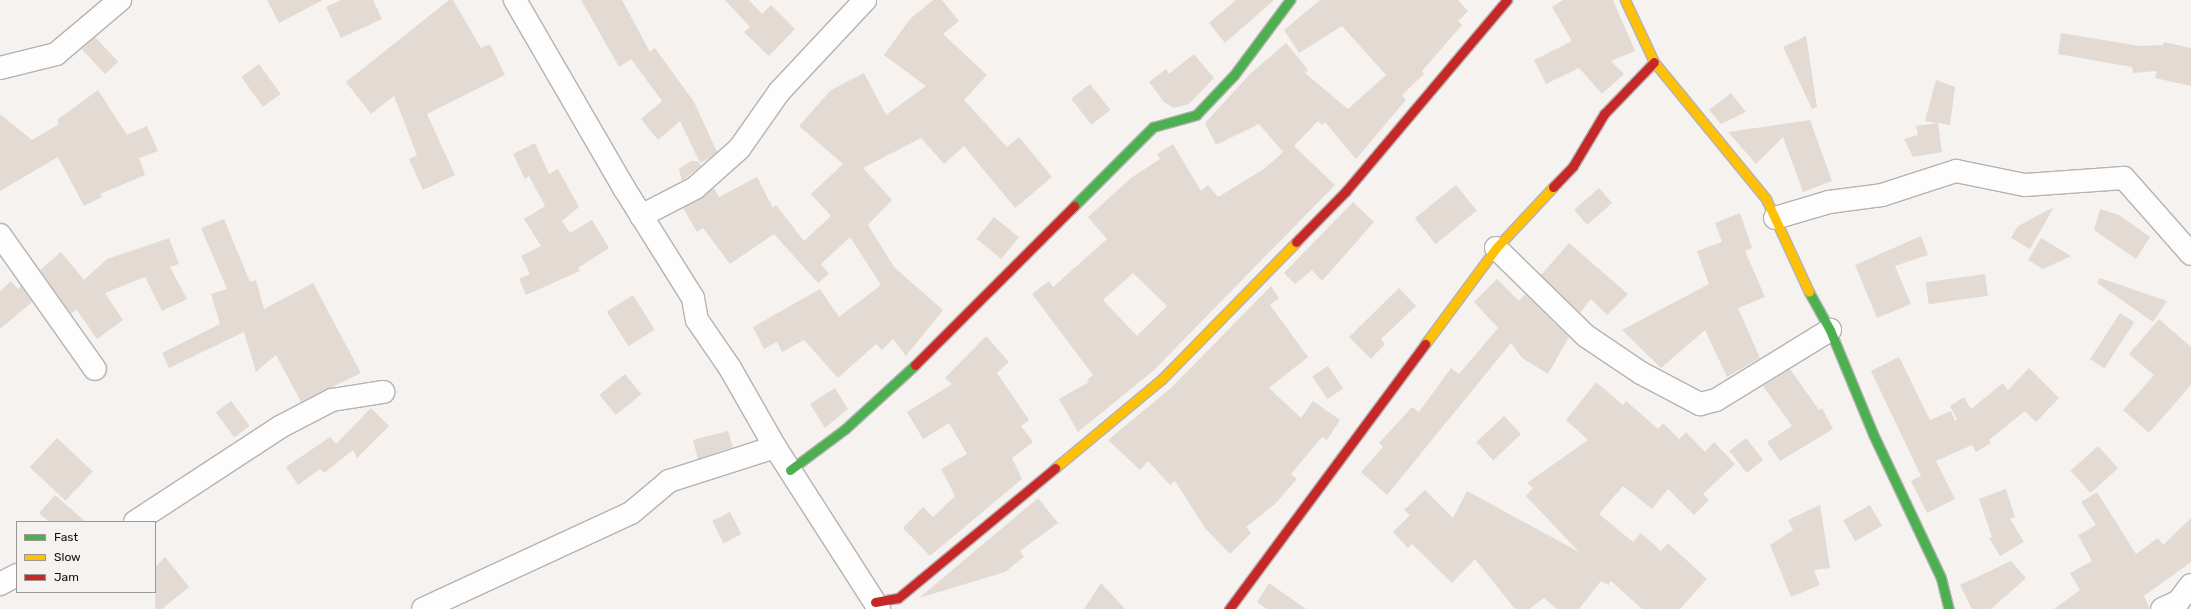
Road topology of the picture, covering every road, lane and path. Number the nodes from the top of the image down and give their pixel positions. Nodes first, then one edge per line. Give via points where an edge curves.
1 (120, 0) edge
2 (515, 0) edge
3 (866, 0) edge
4 (1290, 0) edge
5 (1507, 0) edge
6 (1625, 0) edge
7 (1654, 62) junction
8 (0, 68) edge
9 (641, 216) junction
10 (1775, 218) junction
11 (0, 235) edge
12 (1496, 248) junction
13 (2191, 254) edge
14 (1830, 330) junction
15 (95, 369) dead end
16 (383, 392) dead end
17 (775, 448) junction
18 (790, 470) junction
19 (138, 521) edge
20 (16, 576) edge
21 (0, 584) edge
22 (2191, 585) edge
23 (877, 606) edge
24 (2177, 606) edge
25 (423, 609) edge
26 (1228, 609) edge
27 (1949, 609) edge

1 - 8 street via 56,54
2 - 9 street
3 - 9 street via 779,92 739,149 695,188
4 - 18 street via 1234,75 1196,115 1153,127 919,362 845,429
5 - 23 street via 1346,191 1162,379 898,598
6 - 7 street
7 - 10 street via 1766,198
7 - 12 street via 1604,114 1573,166
9 - 17 street via 694,298 697,320 730,368
10 - 13 street via 1830,202 1882,195 1956,171 2025,185 2124,178
10 - 14 street via 1819,315
11 - 15 street
12 - 14 street via 1586,336 1641,373 1700,404 1716,400
12 - 26 street
14 - 27 street via 1873,434 1941,578
16 - 19 street via 332,400 280,427
17 - 18 street
17 - 25 street via 669,481 631,513
18 - 23 street
20 - 21 street
22 - 24 street

